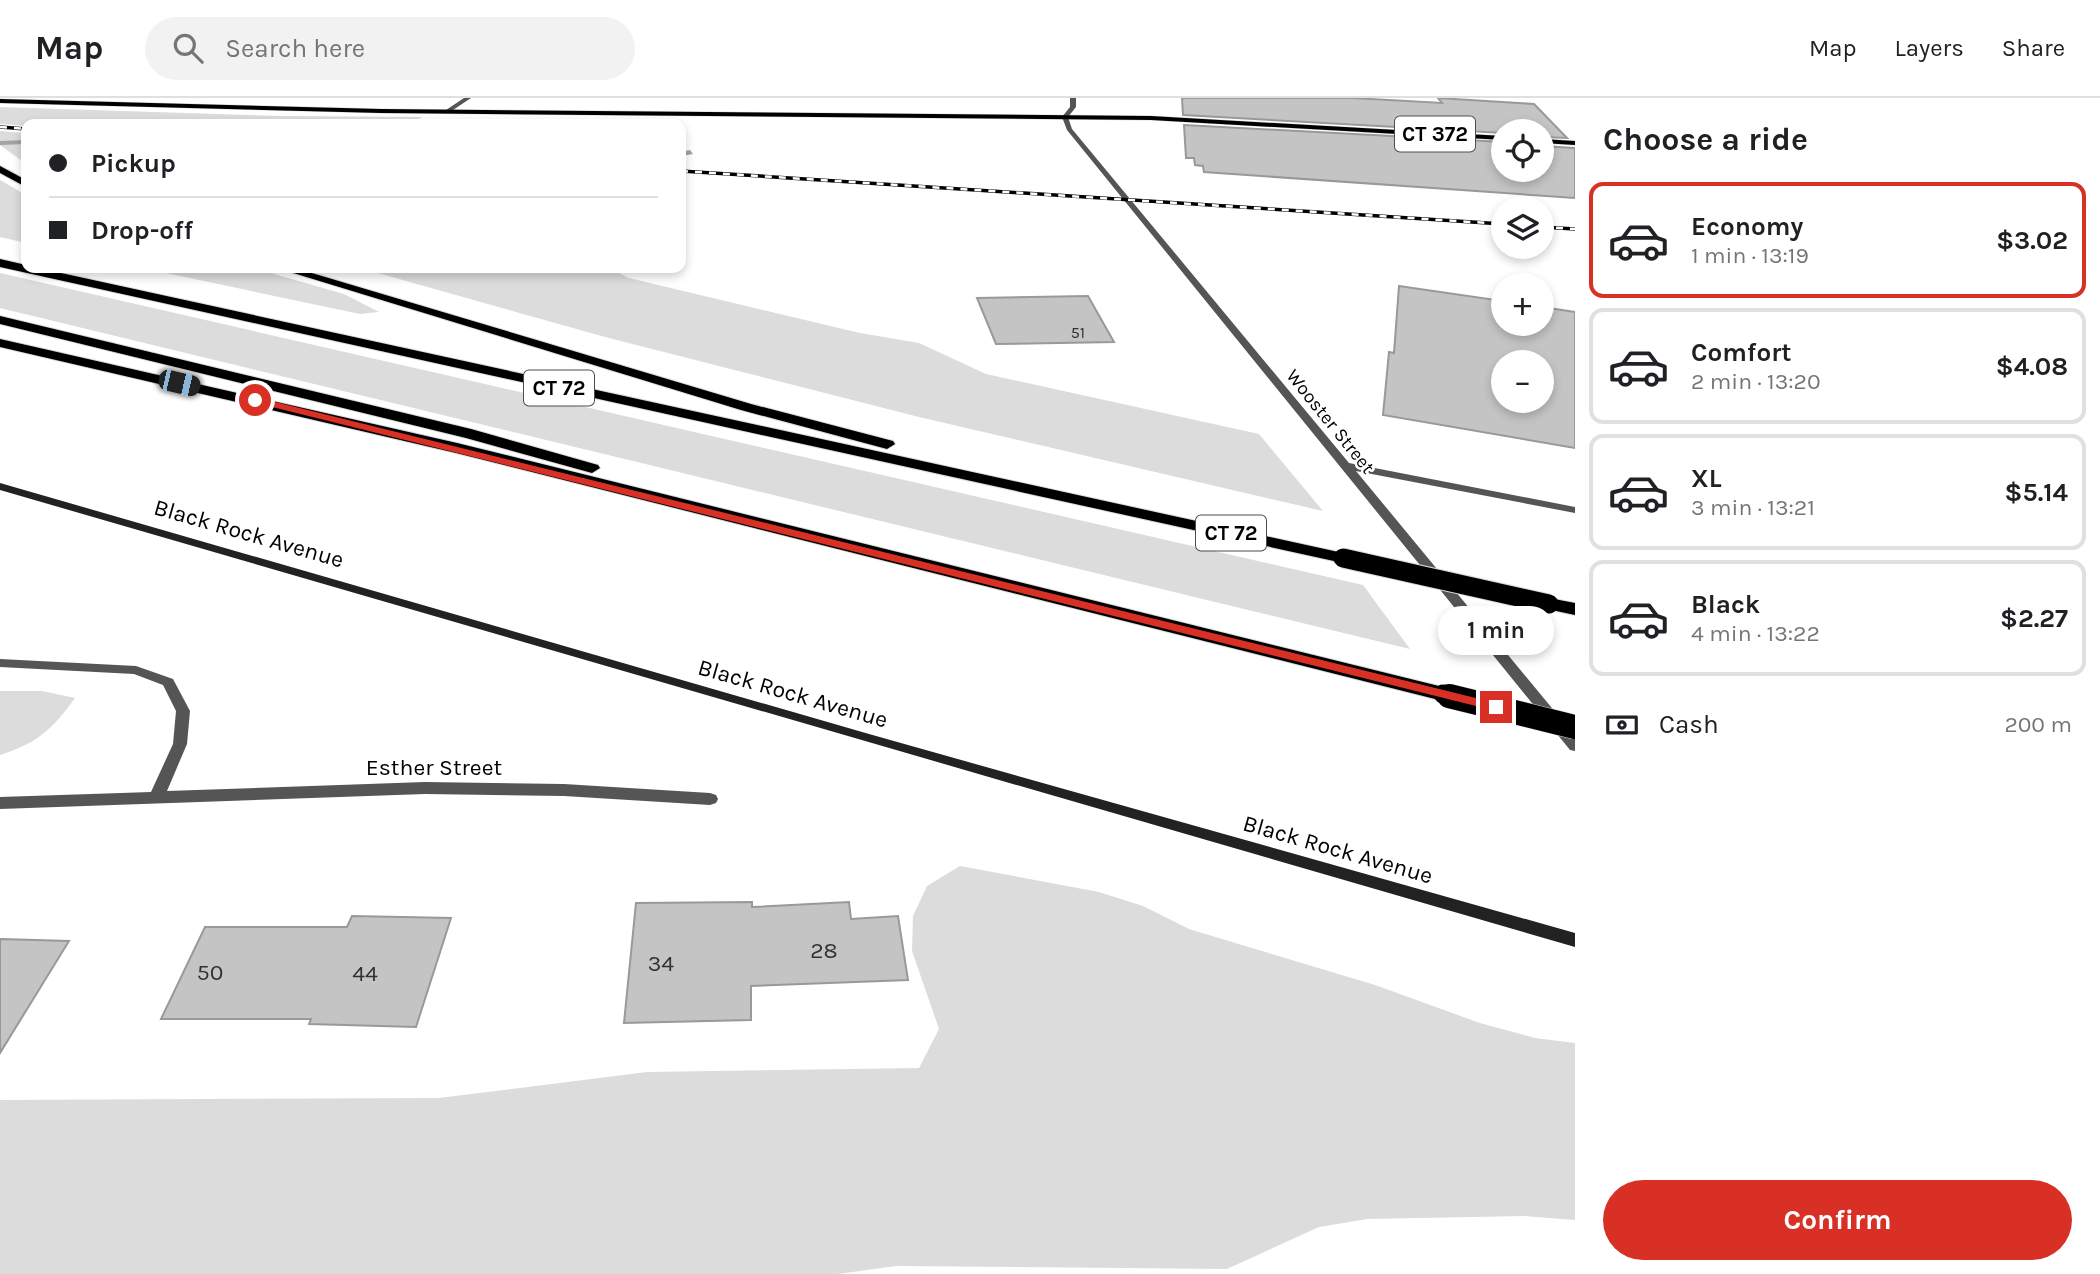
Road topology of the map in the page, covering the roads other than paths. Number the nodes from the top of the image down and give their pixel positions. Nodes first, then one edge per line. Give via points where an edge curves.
1 (468, 98) edge
2 (1073, 98) edge
3 (0, 101) edge
4 (449, 111) junction
5 (1065, 117) junction
6 (1491, 137) edge
7 (1554, 142) edge
8 (1575, 143) edge
9 (0, 169) edge
10 (21, 181) edge
11 (0, 263) edge
12 (21, 268) edge
13 (46, 273) edge
14 (300, 273) edge
15 (0, 320) edge
16 (0, 343) edge
17 (1346, 466) junction
18 (0, 486) edge
19 (1118, 508) junction
20 (701, 509) junction
21 (1575, 510) edge
22 (1575, 609) edge
23 (0, 663) edge
24 (1575, 727) edge
25 (1575, 746) edge
26 (157, 796) junction
27 (710, 799) dead end
28 (0, 803) edge
29 (1575, 940) edge

1 - 4 street
2 - 5 street
3 - 4 main road, CT 372
4 - 5 main road, CT 372
5 - 6 main road, CT 372 via 1224,121
5 - 17 street, Wooster Street via 1069,129
7 - 8 main road
9 - 10 highway
11 - 12 highway, CT 72
13 - 19 highway, CT 72
14 - 19 highway via 746,407
15 - 20 highway via 523,448 623,478
16 - 20 highway
17 - 21 street
17 - 25 street, Wooster Street
18 - 29 street, Black Rock Avenue
19 - 22 highway, CT 72, bridge
20 - 24 highway, bridge
23 - 26 street via 136,670 168,682 183,711 180,744
26 - 27 street, Esther Street via 425,788
26 - 28 street, Esther Street

